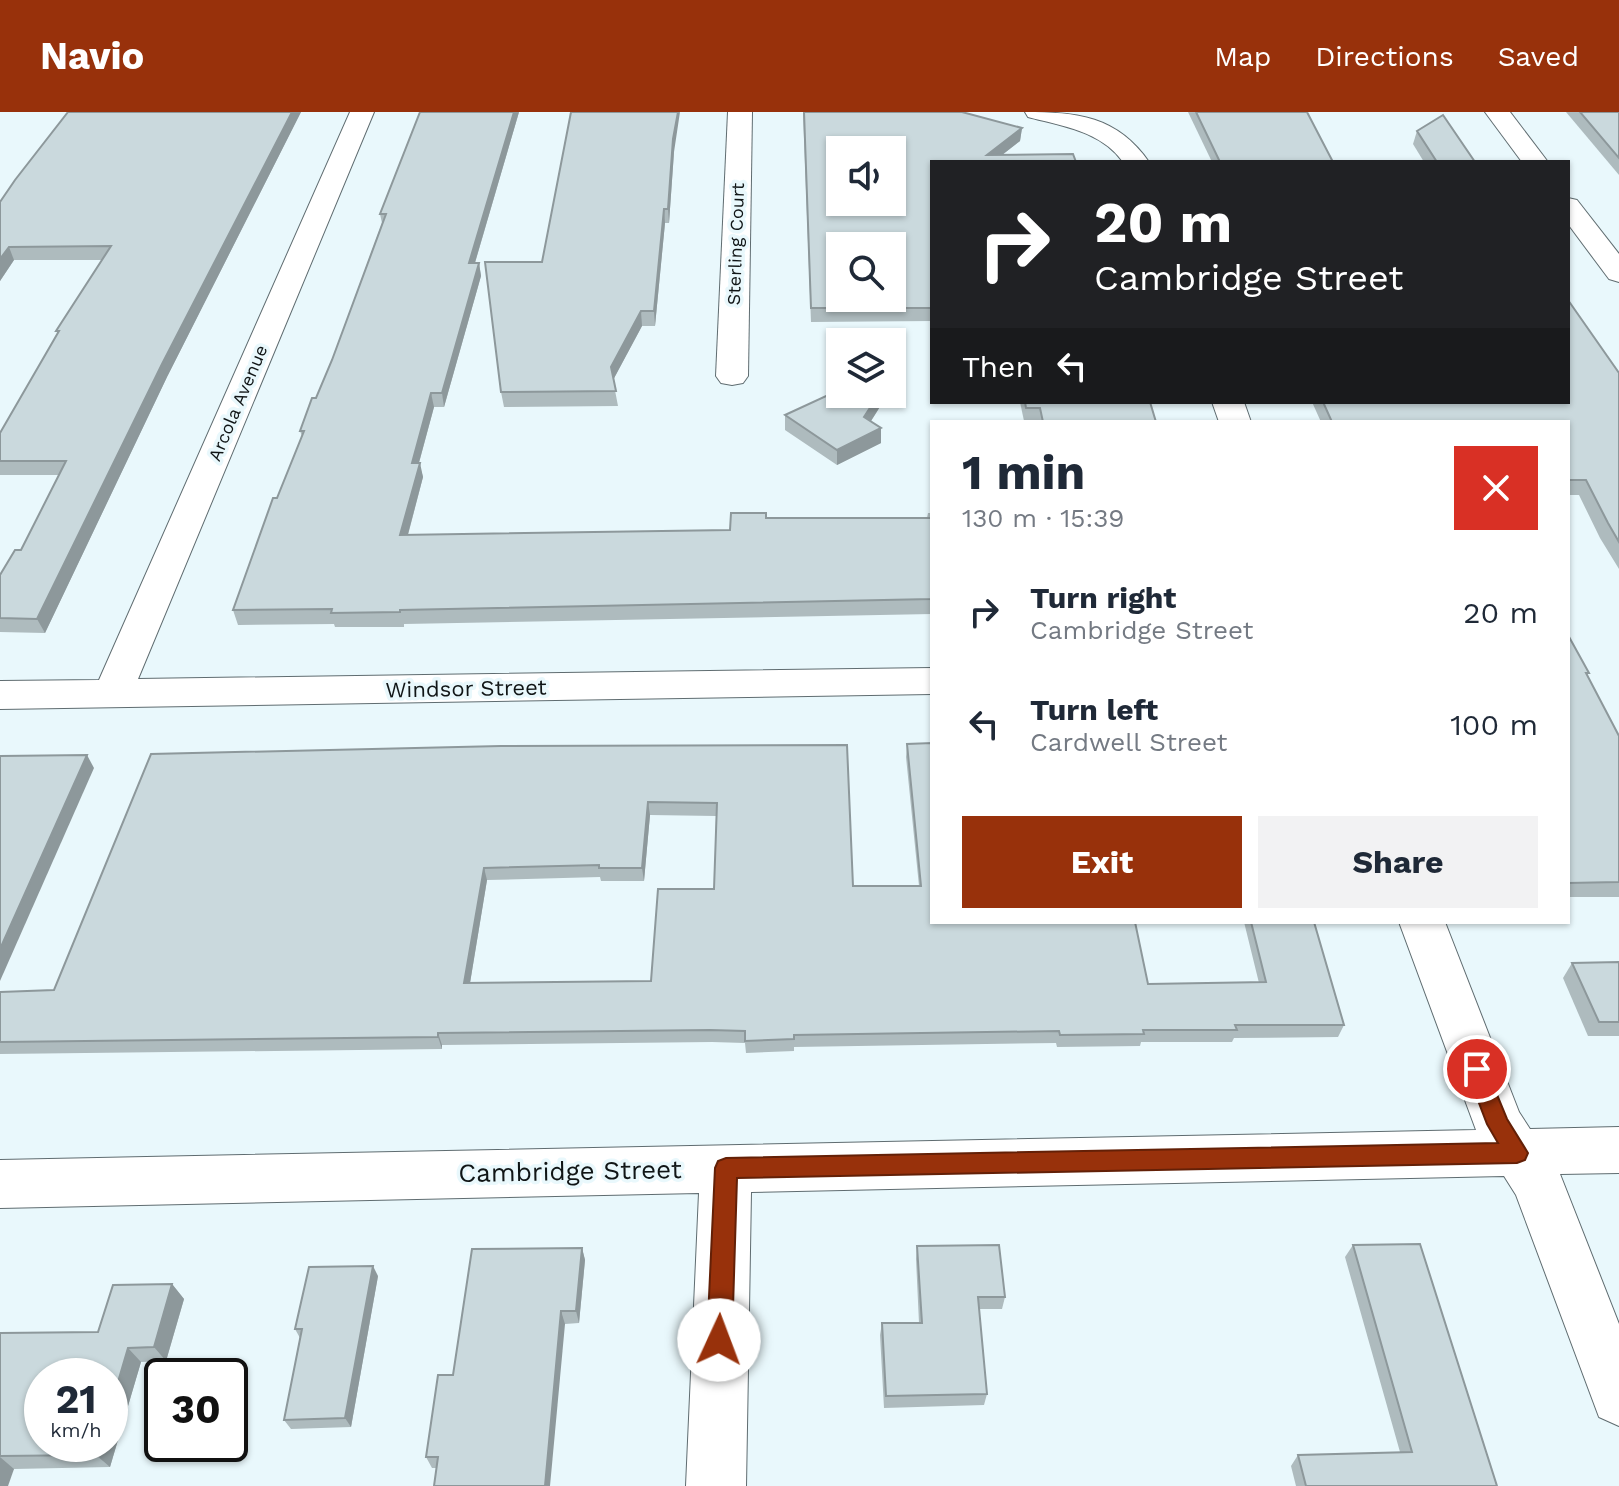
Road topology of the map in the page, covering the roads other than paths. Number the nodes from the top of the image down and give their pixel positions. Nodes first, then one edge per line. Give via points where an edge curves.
1 (362, 112) edge
2 (740, 112) edge
3 (1037, 112) edge
4 (1497, 112) edge
5 (1134, 160) edge
6 (1533, 160) edge
7 (1570, 209) edge
8 (1619, 273) edge
9 (732, 376) dead end
10 (930, 681) edge
11 (113, 693) junction
12 (0, 695) edge
13 (1423, 924) edge
14 (1619, 1150) edge
15 (1517, 1153) junction
16 (726, 1168) junction
17 (0, 1184) edge
18 (1619, 1397) edge
19 (716, 1486) edge

1 - 11 street, Arcola Avenue
2 - 9 street, Sterling Court
3 - 5 street via 1110,137
4 - 6 street
7 - 8 street
10 - 11 street, Windsor Street
11 - 12 street, Windsor Street
13 - 15 street via 1498,1124
14 - 15 street, Cambridge Street
15 - 16 street, Cambridge Street
15 - 18 street via 1538,1183
16 - 17 street, Cambridge Street
16 - 19 street

